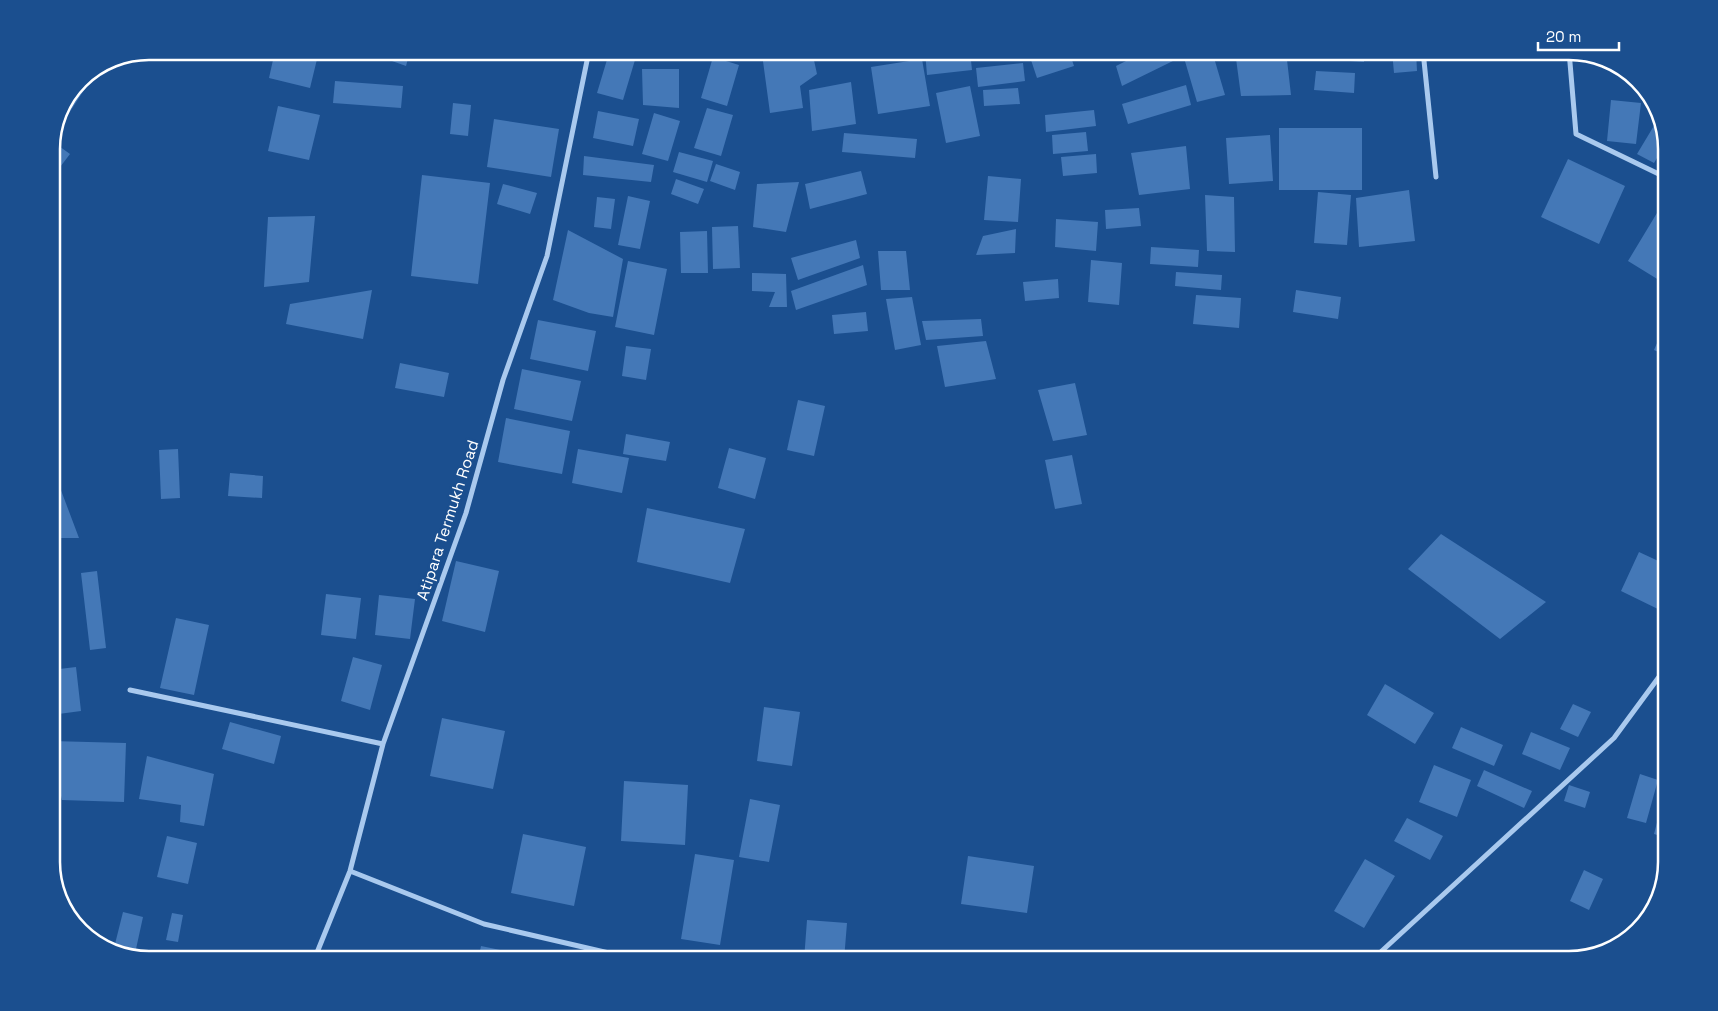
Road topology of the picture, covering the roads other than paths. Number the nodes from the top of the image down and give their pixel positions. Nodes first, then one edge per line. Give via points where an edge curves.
1 (587, 60) edge
2 (1424, 60) edge
3 (1570, 60) edge
4 (1658, 174) edge
5 (1436, 177) dead end
6 (1658, 678) edge
7 (130, 690) dead end
8 (383, 744) junction
9 (350, 871) junction
10 (318, 951) edge
11 (600, 951) edge
12 (1382, 951) edge

1 - 8 street, Atipara Termukh Road via 547,256 503,380 466,513
2 - 5 street
3 - 4 street via 1576,134
6 - 12 street via 1614,738
7 - 8 street
8 - 9 street, Atipara Termukh Road
9 - 10 street, Atipara Termukh Road
9 - 11 street via 484,924

